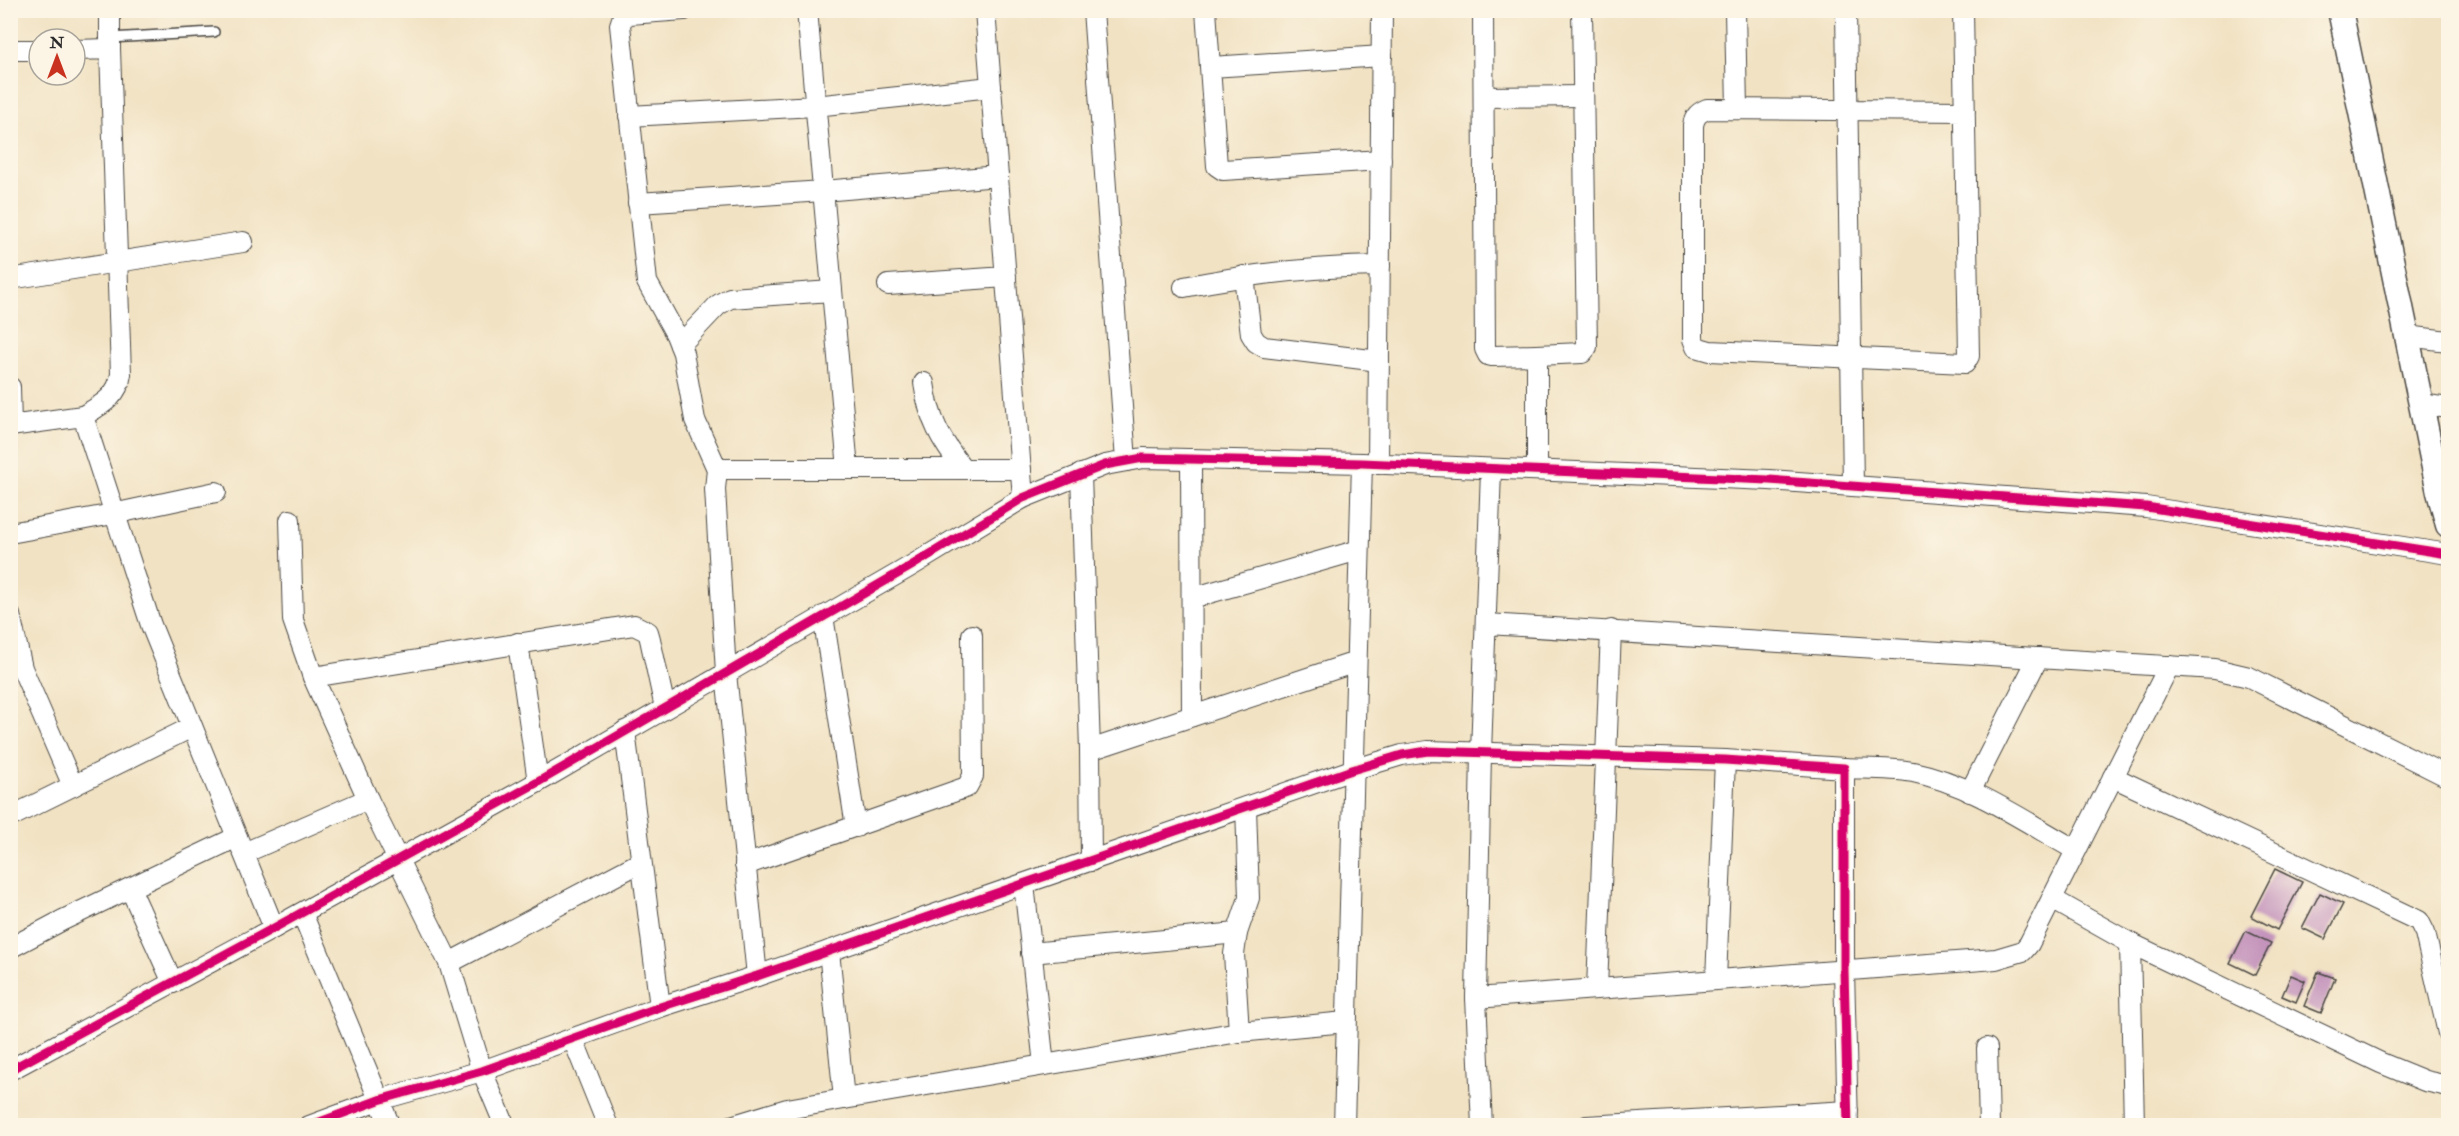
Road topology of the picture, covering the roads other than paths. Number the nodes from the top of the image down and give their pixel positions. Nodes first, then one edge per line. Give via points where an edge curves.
1 (110, 10) edge
2 (684, 10) edge
3 (807, 10) edge
4 (986, 10) edge
5 (1093, 10) edge
6 (1206, 10) edge
7 (1382, 10) edge
8 (1483, 10) edge
9 (1582, 10) edge
10 (1735, 10) edge
11 (1846, 10) edge
12 (1963, 10) edge
13 (2340, 10) edge
14 (213, 32) dead end
15 (110, 44) junction
16 (87, 48) edge
17 (10, 50) edge
18 (27, 50) edge
19 (1382, 56) junction
20 (1211, 67) junction
21 (991, 87) junction
22 (1583, 96) junction
23 (1484, 97) junction
24 (815, 106) junction
25 (1737, 108) junction
26 (1848, 109) junction
27 (1965, 111) junction
28 (629, 116) junction
29 (1381, 160) junction
30 (998, 176) junction
31 (823, 191) junction
32 (638, 203) junction
33 (243, 242) dead end
34 (117, 262) junction
35 (1380, 266) junction
36 (1244, 276) junction
37 (1006, 277) junction
38 (10, 279) edge
39 (888, 285) dead end
40 (1184, 287) dead end
41 (832, 291) junction
42 (2407, 336) junction
43 (2448, 341) edge
44 (680, 345) junction
45 (1537, 355) junction
46 (1851, 359) junction
47 (1379, 361) junction
48 (924, 383) dead end
49 (10, 387) edge
50 (2421, 404) junction
51 (2448, 408) edge
52 (82, 416) junction
53 (11, 426) edge
54 (1191, 459) junction
55 (1126, 461) junction
56 (1370, 464) junction
57 (963, 469) junction
58 (1021, 469) junction
59 (717, 470) junction
60 (848, 470) junction
61 (1491, 470) junction
62 (1537, 470) junction
63 (1081, 474) junction
64 (1853, 486) junction
65 (216, 492) dead end
66 (1023, 498) junction
67 (113, 514) junction
68 (290, 520) dead end
69 (2448, 525) edge
70 (10, 533) edge
71 (1359, 550) junction
72 (2448, 554) edge
73 (1192, 598) junction
74 (10, 615) edge
75 (823, 616) junction
76 (1487, 624) junction
77 (1611, 630) junction
78 (972, 635) dead end
79 (518, 643) junction
80 (2038, 658) junction
81 (1356, 662) junction
82 (2169, 666) junction
83 (726, 673) junction
84 (313, 677) junction
85 (665, 708) junction
86 (1192, 716) junction
87 (192, 727) junction
88 (625, 731) junction
89 (1090, 750) junction
90 (1481, 753) junction
91 (1606, 757) junction
92 (1725, 760) junction
93 (1844, 768) junction
94 (1352, 770) junction
95 (2113, 777) junction
96 (2448, 777) edge
97 (538, 782) junction
98 (73, 786) junction
99 (1970, 792) junction
100 (368, 799) junction
101 (1246, 807) junction
102 (10, 817) edge
103 (856, 827) junction
104 (240, 845) junction
105 (2076, 850) junction
106 (398, 858) junction
107 (1091, 861) junction
108 (641, 862) junction
109 (745, 865) junction
110 (1024, 884) junction
111 (129, 888) junction
112 (2052, 899) junction
113 (302, 913) junction
114 (274, 928) junction
115 (1237, 933) junction
116 (2130, 943) junction
117 (10, 948) edge
118 (829, 951) junction
119 (1031, 953) junction
120 (449, 963) junction
121 (1844, 970) junction
122 (757, 976) junction
123 (1716, 980) junction
124 (173, 983) junction
125 (1596, 989) junction
126 (1476, 998) junction
127 (660, 1007) junction
128 (1346, 1022) junction
129 (1239, 1032) junction
130 (2448, 1032) edge
131 (573, 1039) junction
132 (1987, 1048) dead end
133 (1044, 1065) junction
134 (10, 1070) edge
135 (482, 1071) junction
136 (2448, 1086) edge
137 (844, 1099) junction
138 (379, 1100) junction
139 (1848, 1118) edge
140 (1713, 1122) edge
141 (744, 1124) edge
142 (309, 1125) edge
143 (390, 1125) edge
144 (505, 1125) edge
145 (608, 1125) edge
146 (1344, 1125) edge
147 (1482, 1125) edge
148 (1587, 1125) edge
149 (1612, 1125) edge
150 (1989, 1125) edge
151 (2134, 1125) edge

1 - 15 street
2 - 28 street via 629,14 622,18
3 - 24 street
4 - 21 street
5 - 55 street
6 - 20 street
7 - 19 street
8 - 23 street
9 - 22 street
10 - 25 street
11 - 26 street
12 - 27 street
13 - 42 street
14 - 15 lane
15 - 16 street
15 - 34 street
17 - 18 street
19 - 20 street
19 - 29 street
20 - 29 street via 1219,169
21 - 24 street
21 - 30 street
22 - 23 street
22 - 45 street via 1587,347 1582,353
23 - 45 street via 1485,349 1492,356
24 - 28 street
24 - 31 street
25 - 26 street
25 - 46 street via 1707,108 1695,116 1693,125 1696,347
26 - 27 street
26 - 46 street
27 - 46 street via 1967,361
28 - 32 street
29 - 35 street
30 - 31 street
30 - 37 street
31 - 32 street
31 - 41 street
32 - 44 street via 647,282
33 - 34 street
34 - 38 street
34 - 52 street via 120,383 103,405
35 - 36 street via 1304,268
35 - 47 street
36 - 40 street
36 - 47 street via 1251,334 1256,342 1264,347
37 - 39 street
37 - 58 street
41 - 44 street via 730,298 718,304
41 - 60 street
42 - 43 street
42 - 50 street
44 - 59 street via 695,420
45 - 62 street
46 - 64 street
47 - 56 street
48 - 57 street via 931,419 942,442
49 - 53 street
50 - 51 street
50 - 69 street
52 - 53 street
52 - 67 street
54 - 55 street
54 - 56 street
54 - 73 street
55 - 63 street
56 - 61 street
56 - 71 street
57 - 58 street
57 - 60 street
58 - 66 street
59 - 60 street
59 - 83 street
61 - 62 street
61 - 76 street
62 - 64 street
63 - 66 street
63 - 89 street
64 - 72 street via 2146,507
65 - 67 street
66 - 75 street
67 - 70 street
67 - 87 street via 150,625
68 - 84 street via 293,620
71 - 73 street
71 - 81 street
73 - 86 street
74 - 98 street via 22,668
75 - 83 street
75 - 103 street
76 - 77 street
76 - 90 street
77 - 80 street
77 - 91 street
78 - 103 street via 971,782 967,787
79 - 84 street
79 - 85 street via 641,627 651,639
79 - 97 street
80 - 82 street
80 - 99 street
81 - 86 street
81 - 94 street
82 - 95 street
82 - 96 street via 2215,669 2249,677
83 - 85 street
83 - 109 street
84 - 100 street
85 - 88 street
86 - 89 street
87 - 98 street
87 - 104 street
88 - 97 street
88 - 108 street
89 - 107 street
90 - 91 street
90 - 94 street via 1417,752
90 - 126 street
91 - 92 street
91 - 125 street
92 - 93 street
92 - 123 street
93 - 99 street via 1914,773
93 - 121 street
94 - 101 street
94 - 128 street
95 - 105 street
95 - 130 street via 2419,921
97 - 106 street
98 - 102 street
99 - 105 street
100 - 104 street
100 - 106 street
101 - 107 street
101 - 115 street via 1249,898
103 - 109 street
104 - 111 street
104 - 114 street
105 - 112 street
106 - 113 street
106 - 120 street
107 - 110 street
108 - 120 street
108 - 127 street
109 - 122 street
110 - 118 street
110 - 119 street
111 - 117 street
111 - 124 street
112 - 116 street
112 - 121 street via 2029,944 2015,954
113 - 114 street
113 - 138 street
114 - 124 street
115 - 119 street
115 - 129 street via 1234,954
116 - 136 street via 2381,1063
116 - 151 street
118 - 122 street
118 - 137 street
119 - 133 street
120 - 135 street
121 - 123 street
121 - 139 street
122 - 127 street
123 - 125 street
124 - 134 street
125 - 126 street
126 - 147 street
127 - 131 street
128 - 129 street
128 - 146 street
129 - 133 street
131 - 135 street
131 - 145 street
132 - 150 street
133 - 137 street
135 - 138 street
135 - 144 street
137 - 141 street via 787,1109
138 - 142 street
138 - 143 street
139 - 140 street
140 - 149 street
148 - 149 street

